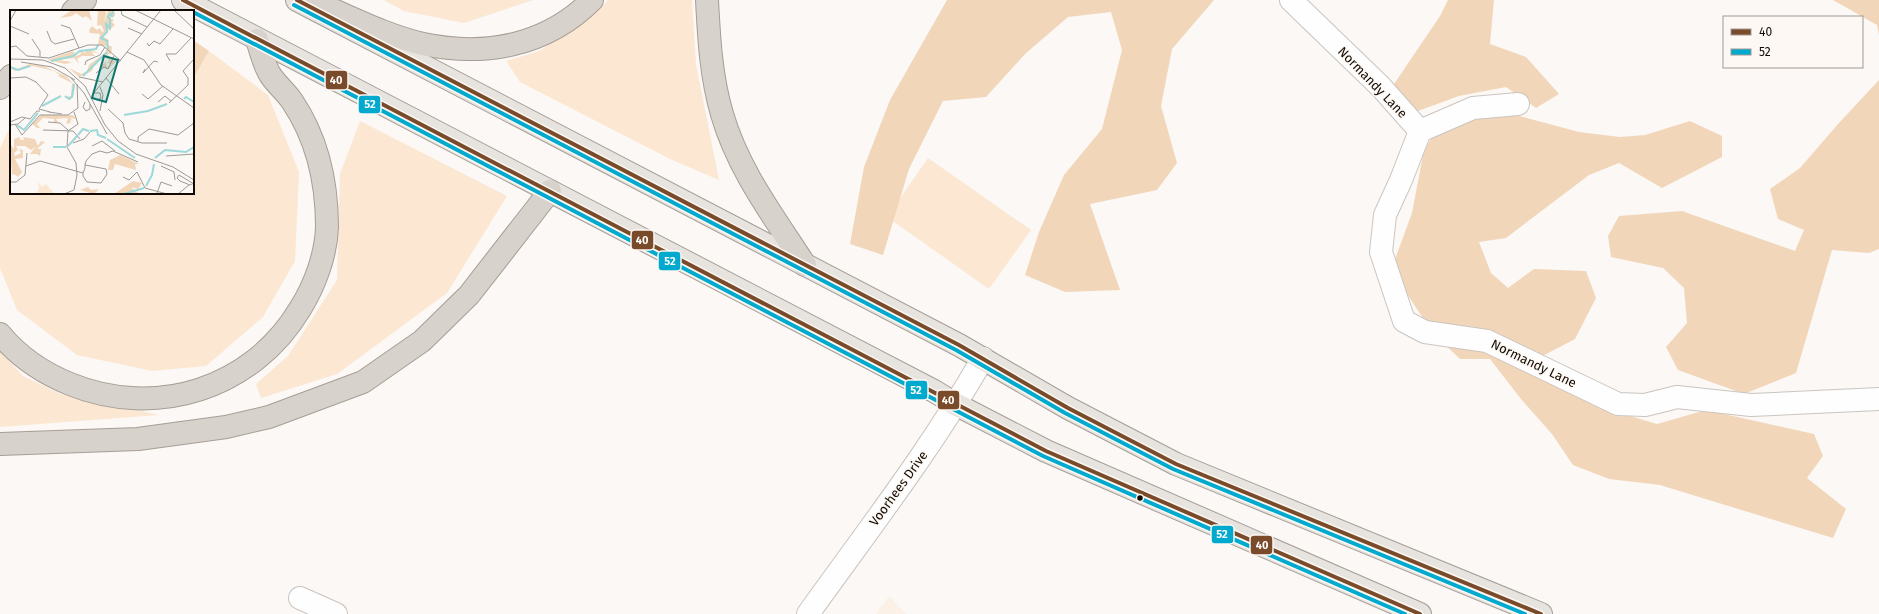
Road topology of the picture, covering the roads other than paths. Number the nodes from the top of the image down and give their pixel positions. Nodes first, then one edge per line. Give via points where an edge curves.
1 (84, 0) edge
2 (183, 0) edge
3 (297, 0) edge
4 (310, 0) edge
5 (592, 0) edge
6 (707, 0) edge
7 (1291, 0) edge
8 (74, 10) edge
9 (257, 40) junction
10 (10, 60) edge
11 (0, 68) edge
12 (10, 77) edge
13 (0, 88) edge
14 (1518, 104) dead end
15 (1420, 131) junction
16 (550, 190) junction
17 (805, 265) junction
18 (0, 334) edge
19 (983, 358) junction
20 (1879, 399) edge
21 (956, 405) junction
22 (0, 444) edge
23 (300, 598) dead end
24 (336, 614) edge
25 (808, 614) edge
26 (1420, 614) edge
27 (1541, 614) edge

1 - 8 highway
2 - 9 main road
3 - 17 main road
4 - 5 highway via 424,44 484,50 514,45 542,36 565,22
6 - 17 highway via 714,80 722,115 753,187
7 - 15 street, Normandy Lane via 1381,87
9 - 16 main road
9 - 18 highway via 270,76 292,101 308,129 320,162 326,194 327,228 320,265 307,297 290,325 249,365 223,380 199,390 171,397 142,400 85,390 56,379 31,363
10 - 11 highway
12 - 13 highway
14 - 15 street via 1473,108
15 - 20 street, Normandy Lane via 1385,215 1381,252 1404,321 1424,332 1487,341 1618,404 1645,405 1677,397 1751,405
16 - 21 main road via 934,391
16 - 22 highway via 469,295 422,341 363,382 269,417 226,427 138,439
17 - 19 main road
19 - 21 street, Voorhees Drive
19 - 27 main road via 1068,408 1176,464
21 - 25 street, Voorhees Drive
21 - 26 main road via 1046,451
23 - 24 street

